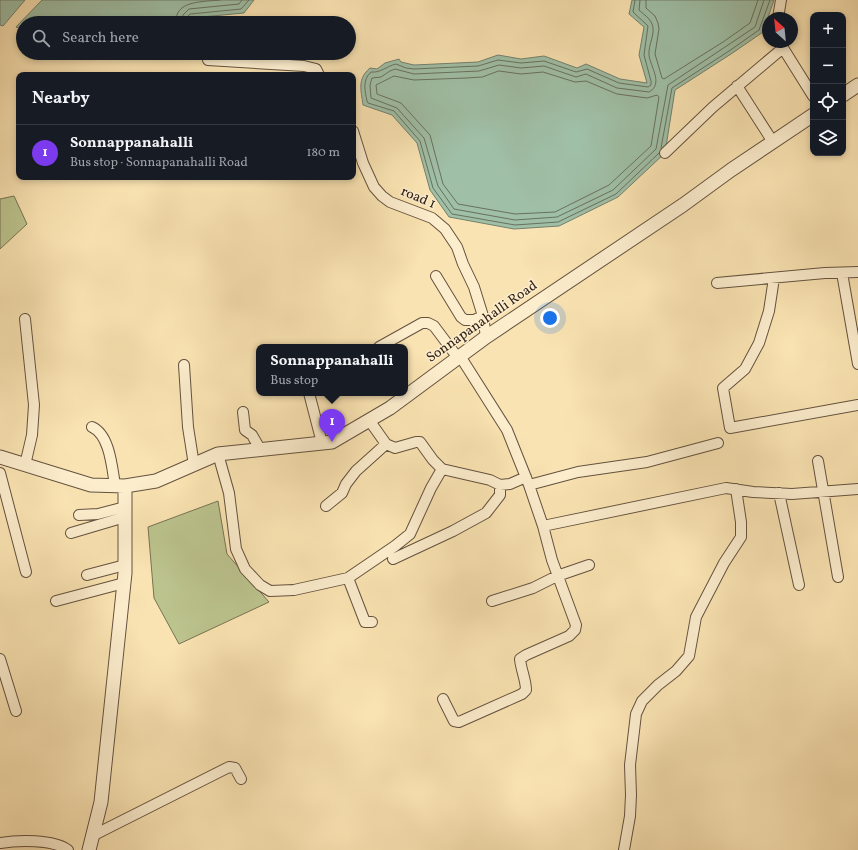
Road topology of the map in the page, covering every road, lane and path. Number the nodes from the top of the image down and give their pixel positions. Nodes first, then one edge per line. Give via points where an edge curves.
1 (781, 0) edge
2 (779, 12) edge
3 (779, 48) edge
4 (784, 48) edge
5 (208, 60) dead end
6 (318, 72) edge
7 (858, 85) edge
8 (737, 86) junction
9 (810, 91) edge
10 (846, 93) edge
11 (810, 117) edge
12 (356, 140) edge
13 (773, 142) junction
14 (665, 153) dead end
15 (858, 272) edge
16 (842, 273) junction
17 (436, 276) dead end
18 (774, 278) junction
19 (717, 283) dead end
20 (484, 316) junction
21 (25, 319) dead end
22 (486, 337) junction
23 (385, 344) edge
24 (459, 357) junction
25 (858, 364) edge
26 (184, 365) dead end
27 (408, 395) edge
28 (310, 396) edge
29 (406, 396) edge
30 (858, 405) edge
31 (243, 412) dead end
32 (369, 420) junction
33 (92, 427) dead end
34 (322, 443) junction
35 (718, 443) dead end
36 (386, 444) junction
37 (260, 449) junction
38 (218, 454) junction
39 (0, 457) edge
40 (818, 461) dead end
41 (25, 465) junction
42 (194, 465) junction
43 (442, 469) junction
44 (0, 473) edge
45 (527, 481) junction
46 (500, 485) junction
47 (120, 486) junction
48 (736, 489) junction
49 (858, 489) edge
50 (823, 492) junction
51 (779, 493) junction
52 (326, 506) dead end
53 (125, 512) junction
54 (79, 516) dead end
55 (543, 526) junction
56 (71, 533) dead end
57 (393, 559) dead end
58 (125, 565) junction
59 (589, 566) dead end
60 (26, 572) dead end
61 (87, 575) dead end
62 (558, 576) junction
63 (348, 578) junction
64 (838, 578) dead end
65 (124, 583) junction
66 (799, 585) dead end
67 (56, 601) dead end
68 (492, 601) dead end
69 (372, 622) dead end
70 (0, 659) edge
71 (443, 699) dead end
72 (16, 711) dead end
73 (241, 779) dead end
74 (92, 836) junction
75 (0, 843) edge
76 (68, 850) edge
77 (89, 850) edge
78 (624, 850) edge

1 - 2 street
3 - 8 street
4 - 9 street
5 - 6 street via 304,66 316,69
7 - 10 street
8 - 13 street
8 - 14 street
11 - 13 street, Sonnapanahalli Road
12 - 20 street, road 1 via 374,188 390,202 432,218 445,229 457,247
13 - 22 street, Sonnapanahalli Road
15 - 16 street
16 - 18 street
16 - 25 street
17 - 20 street via 461,317 465,320 474,320
18 - 19 street
18 - 30 street via 769,311 759,343 745,369 723,388 730,428
20 - 22 street, road 1
21 - 41 street via 34,405 32,435
22 - 24 street, Sonnapanahalli Road
23 - 24 street via 428,322
24 - 27 street, Sonnapanahalli Road
24 - 45 street via 507,430
26 - 42 street via 188,427
28 - 34 street
29 - 32 street, Sonnapanahalli Road
31 - 37 street via 245,430 252,435
32 - 34 street, Sonnapanahalli Road via 332,442
32 - 36 street
33 - 47 street via 98,430 107,444
34 - 37 street, Sonnapanahalli Road
35 - 45 street via 647,462
36 - 43 street via 395,448 420,442
36 - 52 street via 356,471 342,493
37 - 38 street, Sonnapanahalli Road
38 - 42 street, Sonnapanahalli Road
38 - 63 street via 229,493 236,549 245,569 260,585 270,591 294,590
39 - 41 street, Sonnapanahalli Road
40 - 50 street
41 - 47 street, Sonnapanahalli Road via 91,485
42 - 47 street, Sonnapanahalli Road via 156,481
43 - 46 street via 490,480
43 - 63 street via 410,534
44 - 60 street
45 - 46 street
45 - 55 street
46 - 57 street via 500,495 486,513
47 - 53 street
48 - 51 street
48 - 55 street via 726,488
48 - 78 street via 741,537 724,563 696,617 689,656 642,701 636,714 630,764 630,816
49 - 50 street
50 - 51 street
50 - 64 street
51 - 66 street
53 - 54 street
53 - 56 street
53 - 58 street
55 - 62 street
58 - 61 street
58 - 65 street
59 - 62 street
62 - 68 street via 533,588
62 - 71 street via 576,625 569,636 520,659 526,690 459,722 454,721
63 - 69 street via 365,622
65 - 67 street
65 - 74 street via 101,802
70 - 72 street
73 - 74 street via 235,768 229,766
74 - 77 street
75 - 76 street via 15,840 41,842

